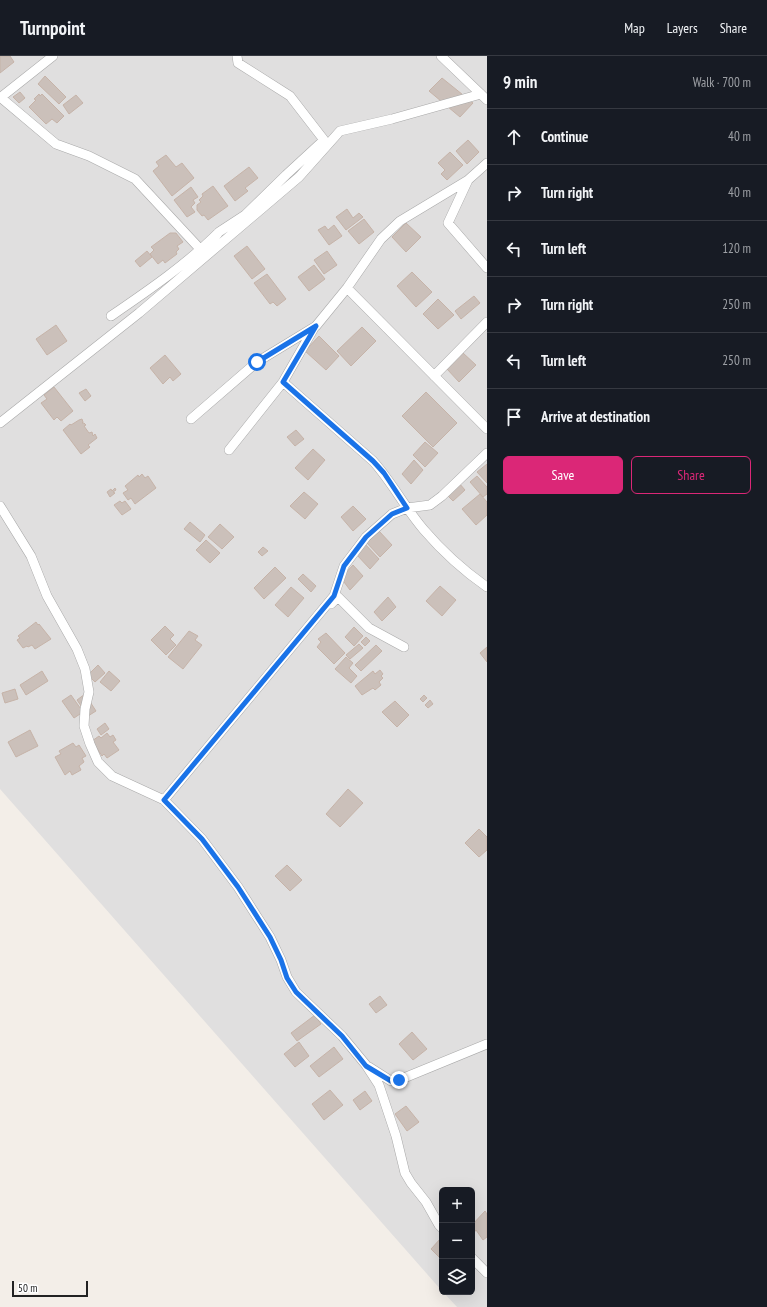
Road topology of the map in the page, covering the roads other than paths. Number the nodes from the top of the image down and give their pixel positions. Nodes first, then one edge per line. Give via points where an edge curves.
1 (53, 56) edge
2 (237, 56) edge
3 (441, 56) edge
4 (0, 97) edge
5 (484, 97) edge
6 (487, 163) edge
7 (468, 180) junction
8 (219, 232) junction
9 (201, 250) junction
10 (212, 251) junction
11 (487, 268) edge
12 (347, 288) junction
13 (111, 316) dead end
14 (487, 322) edge
15 (316, 326) junction
16 (434, 376) junction
17 (283, 382) junction
18 (191, 420) dead end
19 (0, 423) edge
20 (487, 429) edge
21 (229, 450) dead end
22 (487, 453) edge
23 (0, 506) edge
24 (407, 508) junction
25 (487, 587) edge
26 (305, 631) junction
27 (404, 647) dead end
28 (164, 800) junction
29 (487, 1044) edge
30 (366, 1066) junction
31 (439, 1225) edge
32 (473, 1259) edge
33 (487, 1273) edge

1 - 4 street
2 - 8 street via 238,63 290,96 324,140 245,215
3 - 5 street
4 - 9 street via 56,144 135,179
5 - 10 street via 340,131 300,177
6 - 7 street
7 - 11 street via 448,223
7 - 12 street via 400,221 381,240
8 - 9 street
8 - 10 street via 208,246
9 - 13 street
10 - 19 street via 139,313
12 - 15 street
12 - 16 street
14 - 16 street
15 - 17 street
15 - 18 street via 257,362
16 - 20 street
17 - 21 street
17 - 24 street via 373,461
22 - 24 street via 430,505
23 - 28 street via 31,556 47,596 77,649 85,669 89,692 84,726 98,762 112,776
24 - 25 street via 446,553
24 - 26 street via 392,514 366,537 344,566 334,596
26 - 27 street via 338,597 369,628
26 - 28 street
28 - 30 street via 202,839 238,887 270,937 287,978 296,992 342,1036
29 - 30 street via 399,1080 391,1081
30 - 31 street via 378,1085 396,1136 405,1173
32 - 33 street

